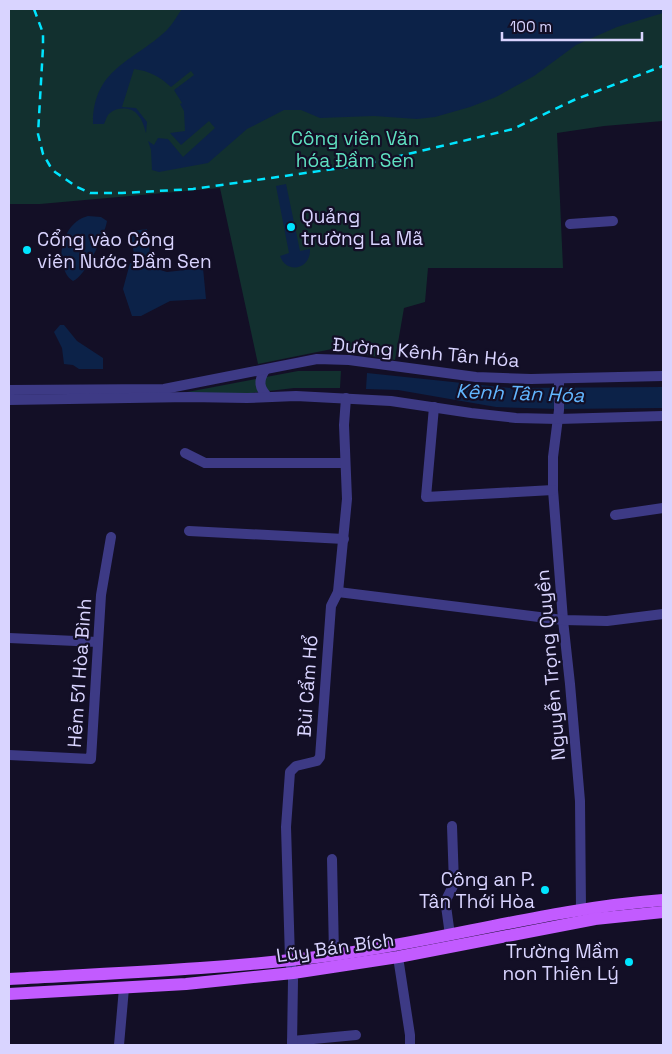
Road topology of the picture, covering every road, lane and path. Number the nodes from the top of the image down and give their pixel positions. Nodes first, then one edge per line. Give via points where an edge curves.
1 (614, 221) dead end
2 (570, 224) dead end
3 (265, 370) junction
4 (663, 376) edge
5 (559, 383) junction
6 (9, 390) edge
7 (268, 397) junction
8 (346, 398) junction
9 (9, 400) edge
10 (434, 407) junction
11 (558, 415) junction
12 (663, 416) edge
13 (185, 453) dead end
14 (345, 463) junction
15 (553, 490) junction
16 (663, 508) edge
17 (615, 515) dead end
18 (189, 531) dead end
19 (111, 537) dead end
20 (344, 539) junction
21 (338, 592) junction
22 (663, 614) edge
23 (563, 620) junction
24 (9, 638) edge
25 (98, 642) junction
26 (9, 755) edge
27 (452, 826) dead end
28 (332, 859) dead end
29 (663, 900) edge
30 (581, 909) junction
31 (663, 912) edge
32 (450, 935) junction
33 (334, 954) junction
34 (398, 957) junction
35 (290, 959) junction
36 (293, 973) junction
37 (9, 979) edge
38 (124, 988) junction
39 (9, 994) edge
40 (356, 1035) dead end
41 (292, 1043) edge
42 (119, 1045) edge
43 (410, 1045) edge

1 - 2 street
3 - 5 street, Đường Kênh Tân Hóa via 317,359 349,360 476,377
3 - 6 street, Đường Kênh Tân Hóa via 164,389
3 - 7 street via 260,387
4 - 5 street, Đường Kênh Tân Hóa
5 - 11 street, Nguyễn Trọng Quyền
7 - 8 street
7 - 9 street
8 - 10 street
8 - 14 street, Bùi Cẩm Hổ
10 - 11 street via 489,415
10 - 15 street via 426,497
11 - 12 street
11 - 15 street, Nguyễn Trọng Quyền
13 - 14 street via 205,463
14 - 20 street, Bùi Cẩm Hổ
15 - 23 street, Nguyễn Trọng Quyền
16 - 17 street
18 - 20 street
19 - 25 street, Hẻm 51 Hòa Bình via 101,595
20 - 21 street, Bùi Cẩm Hổ
21 - 23 street
21 - 35 street, Bùi Cẩm Hổ via 330,606 320,758 296,766 290,772 286,828
22 - 23 street via 607,621
23 - 30 street, Nguyễn Trọng Quyền via 580,801
24 - 25 street
25 - 26 street, Hẻm 51 Hòa Bình via 91,758
27 - 32 street via 454,884 446,906
28 - 33 street
29 - 30 main road, Lũy Bán Bích
30 - 32 main road, Lũy Bán Bích
31 - 34 main road, Lũy Bán Bích via 595,919
32 - 33 main road, Lũy Bán Bích
33 - 35 main road, Lũy Bán Bích
34 - 36 main road, Lũy Bán Bích
34 - 43 street
35 - 36 street
35 - 37 main road, Lũy Bán Bích via 180,970
36 - 38 main road, Lũy Bán Bích
36 - 41 street
38 - 39 main road, Lũy Bán Bích
38 - 42 street
40 - 41 street

